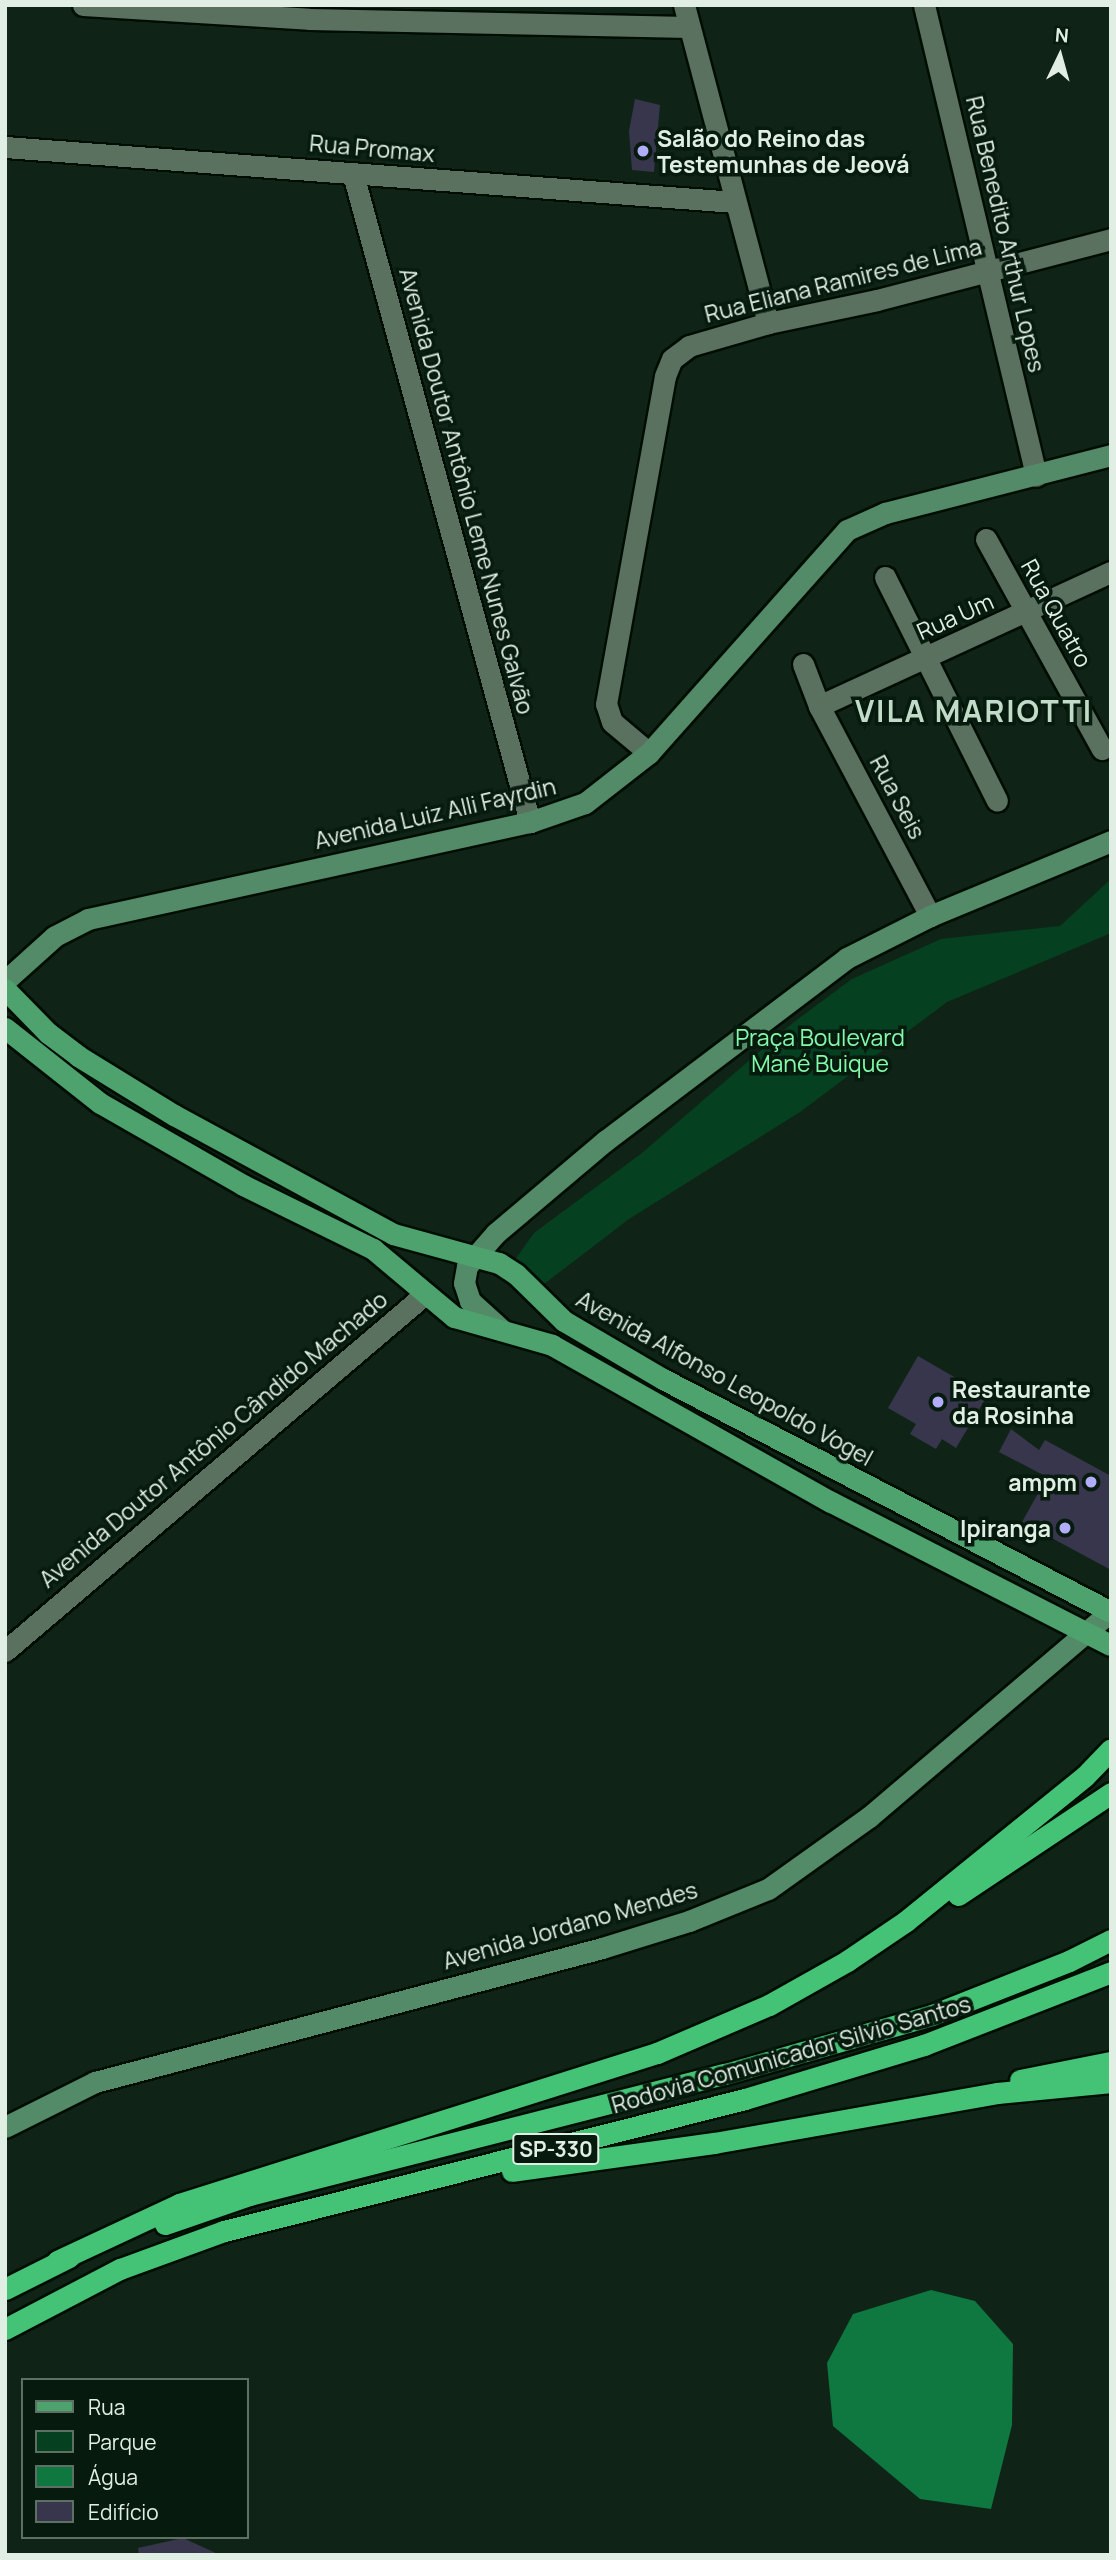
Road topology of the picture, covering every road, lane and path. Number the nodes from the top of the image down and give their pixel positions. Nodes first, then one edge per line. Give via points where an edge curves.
1 (83, 5) edge
2 (684, 5) edge
3 (924, 5) edge
4 (689, 27) junction
5 (5, 147) edge
6 (353, 174) junction
7 (734, 202) junction
8 (1111, 239) edge
9 (989, 271) junction
10 (768, 323) junction
11 (1111, 455) edge
12 (1036, 476) junction
13 (986, 539) dead end
14 (1111, 572) edge
15 (885, 577) dead end
16 (1027, 613) junction
17 (927, 657) junction
18 (803, 664) dead end
19 (819, 706) junction
20 (1102, 749) dead end
21 (649, 753) junction
22 (997, 801) dead end
23 (530, 822) junction
24 (1111, 841) edge
25 (930, 916) junction
26 (5, 982) edge
27 (5, 989) edge
28 (5, 1028) edge
29 (474, 1256) junction
30 (424, 1295) junction
31 (505, 1332) junction
32 (1110, 1611) edge
33 (1086, 1631) junction
34 (1111, 1645) edge
35 (5, 1651) edge
36 (1111, 1749) edge
37 (1111, 1793) edge
38 (906, 1921) junction
39 (1111, 1940) edge
40 (1111, 1972) edge
41 (1111, 2062) edge
42 (1111, 2082) edge
43 (997, 2093) junction
44 (5, 2127) edge
45 (468, 2172) junction
46 (57, 2261) junction
47 (5, 2289) edge
48 (5, 2329) edge

1 - 4 street via 309,19
2 - 4 street
3 - 9 street, Rua Benedito Arthur Lopes
4 - 7 street
5 - 6 street, Rua Promax
6 - 7 street, Rua Promax
6 - 23 street, Avenida Doutor Antônio Leme Nunes Galvão
7 - 10 street
8 - 9 street, Rua Eliana Ramires de Lima
9 - 10 street, Rua Eliana Ramires de Lima
9 - 12 street, Rua Benedito Arthur Lopes
10 - 21 street, Rua Eliana Ramires de Lima via 689,346 672,359 665,376 606,704 611,722
11 - 12 street, Avenida Luiz Alli Fayrdin
12 - 21 street, Avenida Luiz Alli Fayrdin via 885,513 847,530
13 - 16 street, Rua Quatro
14 - 16 street, Rua Um
15 - 17 street
16 - 17 street, Rua Um
16 - 20 street, Rua Quatro
17 - 19 street, Rua Um
17 - 22 street
18 - 19 street, Rua Seis
19 - 25 street, Rua Seis
21 - 23 street, Avenida Luiz Alli Fayrdin via 585,803
23 - 26 street, Avenida Luiz Alli Fayrdin via 88,919 55,936
24 - 25 street
25 - 29 street via 847,958 803,987 605,1141
27 - 29 main road, Avenida Alfonso Leopoldo Vogel via 68,1048 174,1115 393,1234
28 - 30 main road via 100,1104 243,1185 373,1249
29 - 31 street via 464,1283 470,1301
29 - 32 main road, Avenida Alfonso Leopoldo Vogel via 509,1268 564,1321 663,1379
30 - 31 main road via 454,1317
30 - 35 street, Avenida Doutor Antônio Cândido Machado
31 - 33 main road via 552,1345 831,1502
32 - 33 street, Avenida Jordano Mendes
33 - 34 main road
33 - 44 street, Avenida Jordano Mendes via 869,1817 768,1889 689,1921 601,1948 96,2082
36 - 38 highway via 1085,1776
37 - 38 highway via 955,1897
38 - 46 highway via 769,2005 657,2053 240,2182 157,2213
39 - 46 highway, Rodovia Comunicador Silvio Santos / SP-330 via 932,2015 725,2074 249,2195
40 - 45 highway, Rodovia Comunicador Silvio Santos / SP-330 via 924,2045 745,2099
41 - 43 highway via 1020,2080
42 - 43 highway
43 - 45 highway via 601,2161
45 - 48 highway, Rodovia Comunicador Silvio Santos / SP-330 via 224,2231 120,2269
46 - 47 highway, Rodovia Comunicador Silvio Santos / SP-330

